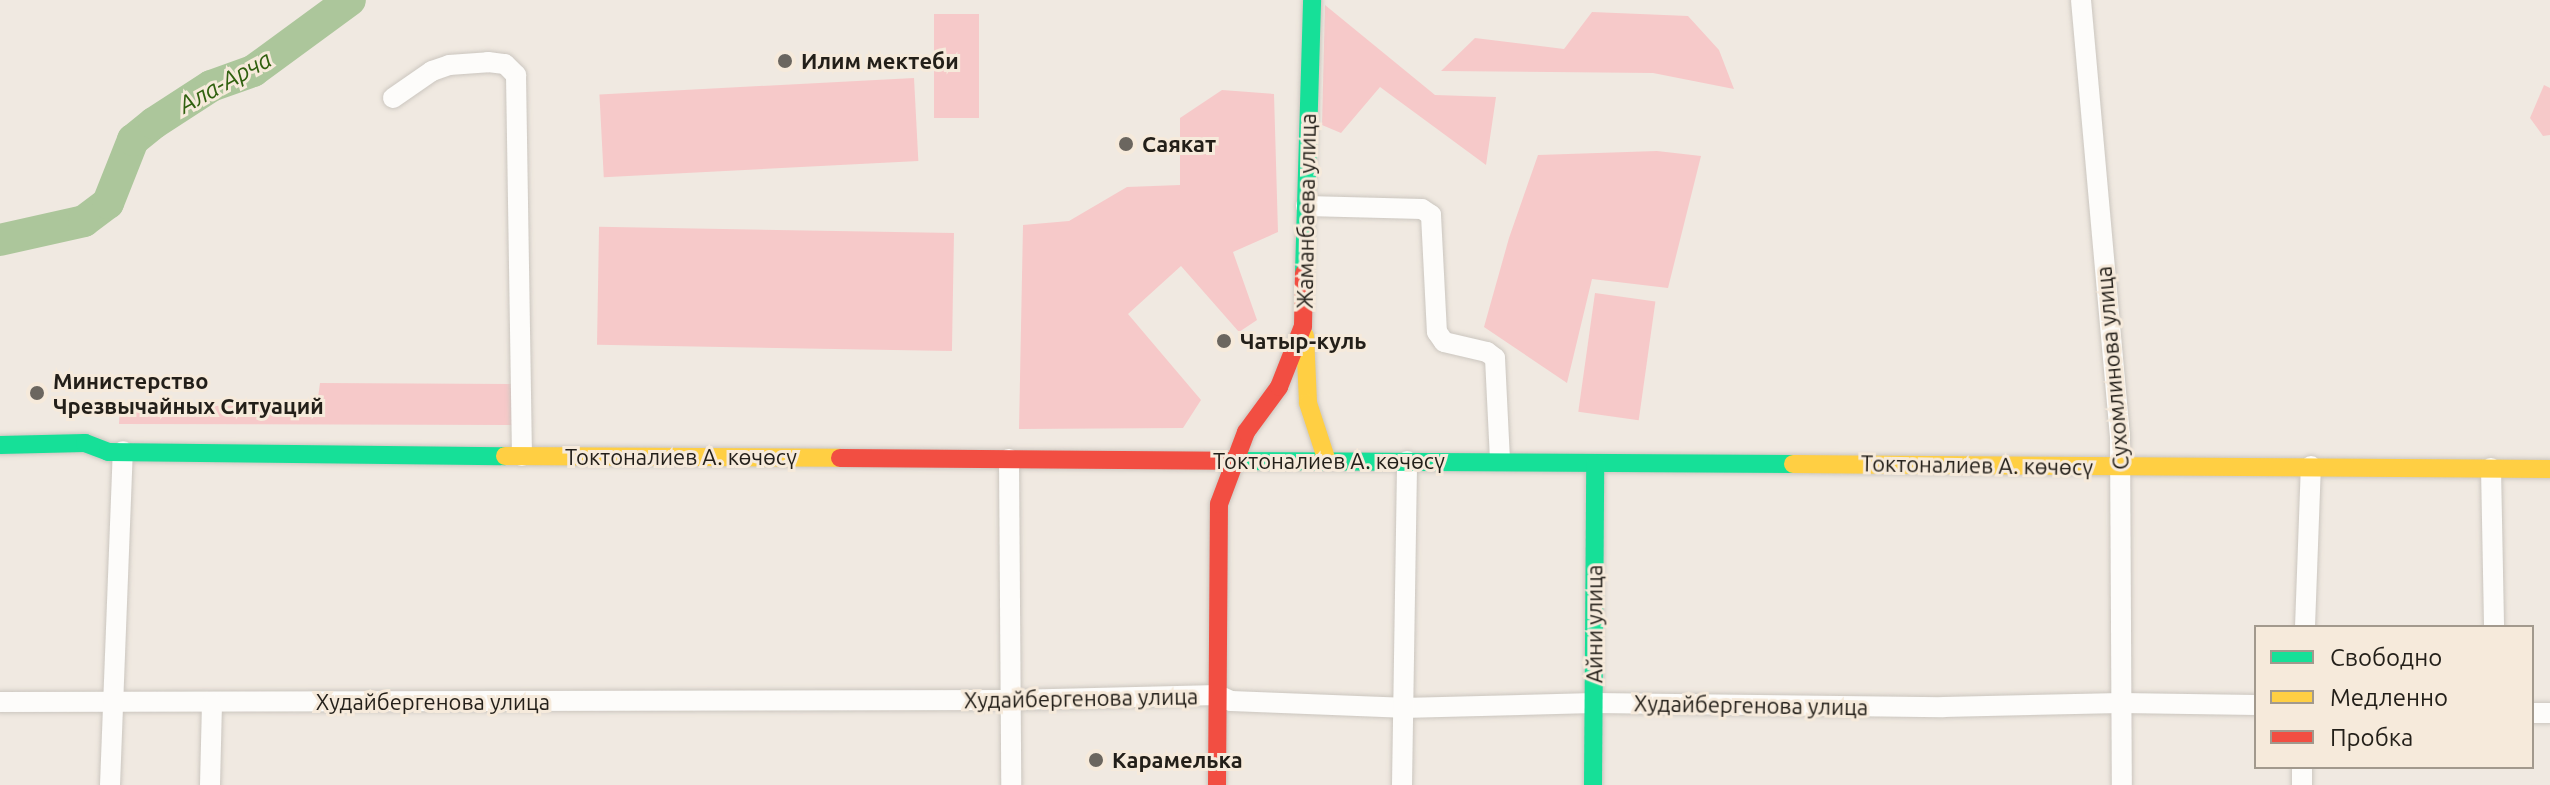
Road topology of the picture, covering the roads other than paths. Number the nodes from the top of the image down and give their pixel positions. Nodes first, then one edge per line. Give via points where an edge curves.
1 (1312, 0) edge
2 (2081, 0) edge
3 (393, 98) dead end
4 (1306, 206) junction
5 (1303, 326) junction
6 (0, 445) edge
7 (116, 452) junction
8 (522, 456) junction
9 (1009, 459) junction
10 (1233, 461) junction
11 (1327, 461) junction
12 (1407, 461) junction
13 (1500, 461) junction
14 (0, 463) edge
15 (1595, 463) junction
16 (2311, 466) junction
17 (2121, 467) junction
18 (2491, 468) junction
19 (2550, 469) edge
20 (2305, 625) edge
21 (2494, 625) edge
22 (1218, 695) junction
23 (1012, 700) junction
24 (0, 702) edge
25 (113, 703) junction
26 (212, 703) junction
27 (1594, 703) junction
28 (2121, 703) junction
29 (2254, 705) edge
30 (1402, 708) junction
31 (110, 785) edge
32 (210, 785) edge
33 (1011, 785) edge
34 (1217, 785) edge
35 (1402, 785) edge
36 (1593, 785) edge
37 (2122, 785) edge

1 - 4 main road, Жаманбаева улица
2 - 17 street, Сухомлинова улица
3 - 8 street via 449,65 505,64 516,75
4 - 5 main road, Жаманбаева улица
4 - 13 street via 1422,209 1431,215 1437,332 1444,342 1495,358
5 - 10 main road, Жаманбаева улица via 1279,387 1246,432
5 - 11 main road via 1308,403
6 - 7 main road, Токтоналиев А. көчөсү via 85,443
7 - 8 main road, Токтоналиев А. көчөсү
7 - 14 main road, Токтоналиев А. көчөсү via 85,461
7 - 25 street
8 - 9 main road, Токтоналиев А. көчөсү
9 - 10 main road, Токтоналиев А. көчөсү
9 - 23 street
10 - 11 main road, Токтоналиев А. көчөсү
10 - 22 main road, Жаманбаева улица via 1217,516
11 - 12 main road, Токтоналиев А. көчөсү
12 - 13 main road, Токтоналиев А. көчөсү
12 - 30 street
13 - 15 main road, Токтоналиев А. көчөсү
15 - 17 main road, Токтоналиев А. көчөсү
15 - 27 main road, Айни улица
16 - 17 main road, Токтоналиев А. көчөсү
16 - 18 main road, Токтоналиев А. көчөсү
16 - 20 street
17 - 28 street, Сухомлинова улица
18 - 19 main road, Токтоналиев А. көчөсү
18 - 21 street
22 - 23 street, Худайбергенова улица
22 - 30 street, Худайбергенова улица via 1231,701
22 - 34 main road, Жаманбаева улица
23 - 26 street, Худайбергенова улица
23 - 33 street
24 - 25 street, Худайбергенова улица
25 - 26 street, Худайбергенова улица
25 - 31 street
26 - 32 street
27 - 28 street, Худайбергенова улица
27 - 30 street, Худайбергенова улица
27 - 36 main road, Айни улица
28 - 29 street, Худайбергенова улица
28 - 37 street, Сухомлинова улица
30 - 35 street

